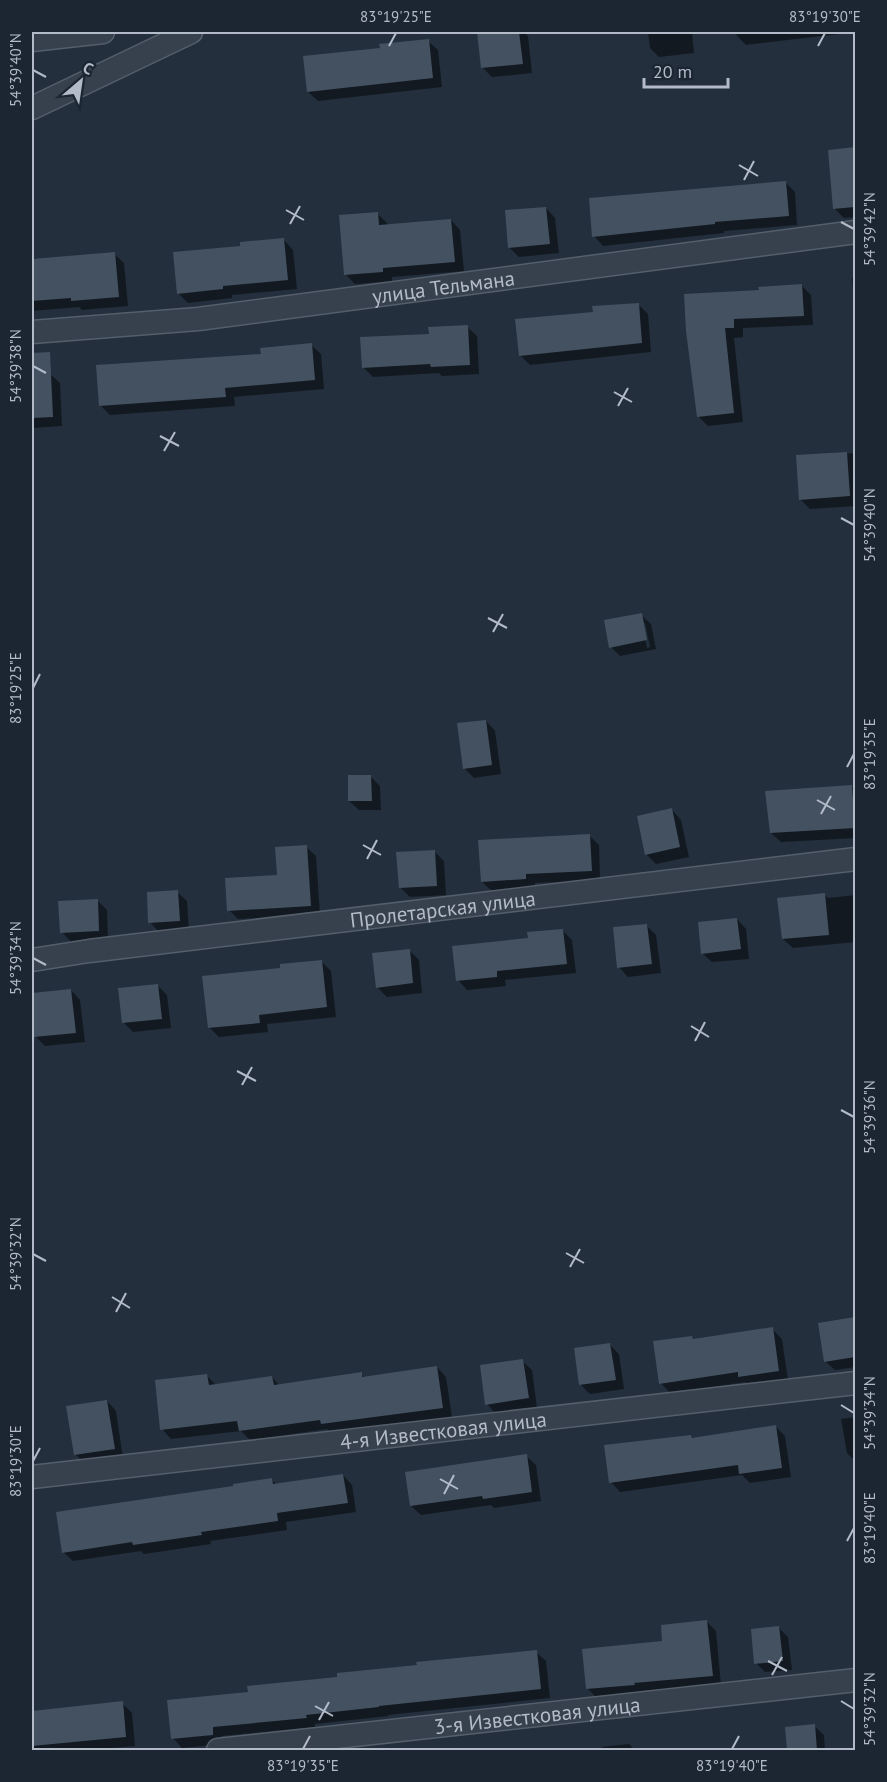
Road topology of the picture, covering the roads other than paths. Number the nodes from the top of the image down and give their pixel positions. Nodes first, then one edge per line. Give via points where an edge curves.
1 (103, 32) edge
2 (191, 32) edge
3 (32, 40) edge
4 (32, 108) edge
5 (855, 232) edge
6 (32, 332) edge
7 (855, 859) edge
8 (32, 960) edge
9 (855, 1383) edge
10 (32, 1477) edge
11 (855, 1680) edge
12 (218, 1750) edge

1 - 3 street
2 - 4 street
5 - 6 street, улица Тельмана via 198,319
7 - 8 street, Пролетарская улица
9 - 10 street, 4-я Известковая улица
11 - 12 street, 3-я Известковая улица

